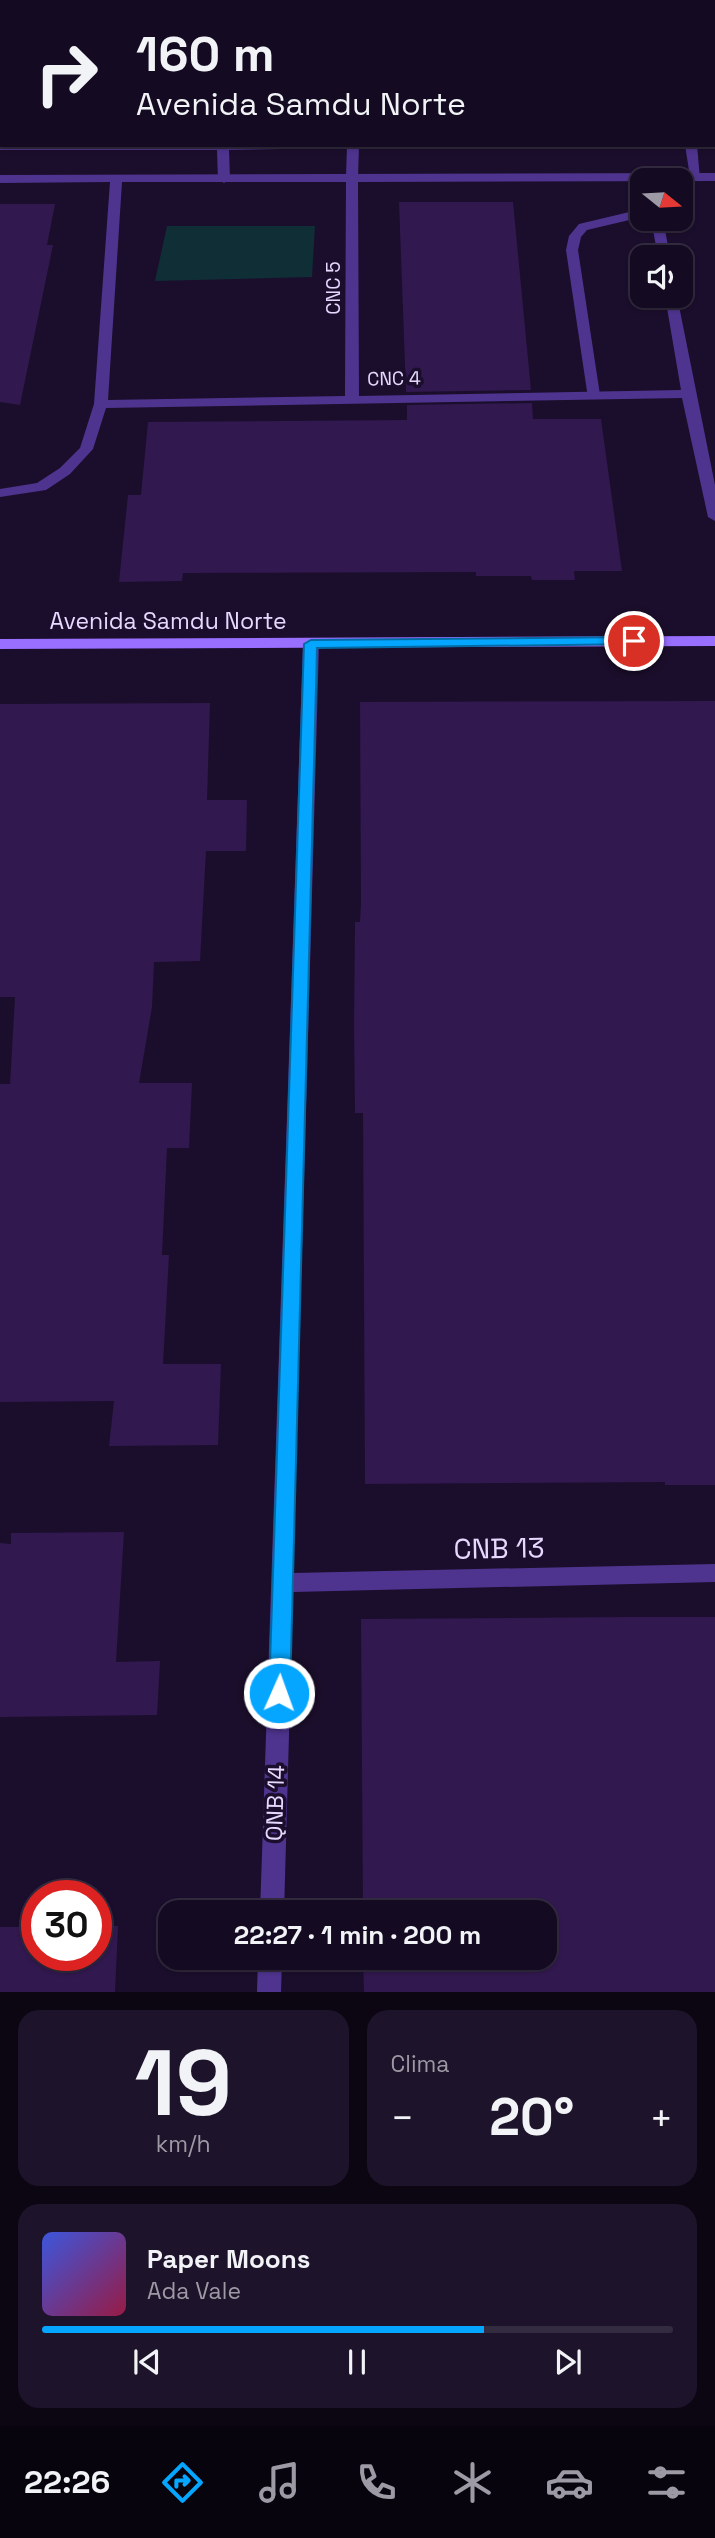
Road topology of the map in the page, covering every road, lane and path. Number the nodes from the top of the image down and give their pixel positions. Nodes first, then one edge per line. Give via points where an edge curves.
1 (223, 147) edge
2 (354, 147) edge
3 (691, 147) edge
4 (693, 177) edge
5 (696, 177) junction
6 (715, 177) edge
7 (352, 178) junction
8 (0, 179) edge
9 (116, 179) junction
10 (223, 179) junction
11 (630, 179) edge
12 (630, 217) edge
13 (673, 308) edge
14 (688, 394) junction
15 (593, 395) junction
16 (352, 398) junction
17 (101, 404) junction
18 (5, 493) edge
19 (715, 517) edge
20 (715, 640) edge
21 (0, 644) edge
22 (311, 644) junction
23 (715, 1573) edge
24 (283, 1583) junction
25 (272, 1900) edge
26 (270, 1970) edge
27 (269, 1992) edge

1 - 10 street
2 - 7 street, CNC 5
3 - 5 street
4 - 5 street
5 - 6 street
7 - 10 street
7 - 11 street
7 - 16 street, CNC 5
8 - 9 street
9 - 10 street
9 - 17 street
12 - 15 street via 583,227 572,250
13 - 14 street
14 - 15 street, CNC 4
14 - 19 street
15 - 16 street, CNC 4
16 - 17 street, CNC 4
17 - 18 street via 86,449 65,471 41,486
20 - 22 main road, Avenida Samdu Norte
21 - 22 main road, Avenida Samdu Norte
22 - 24 street, QNB 14
23 - 24 street, CNB 13
24 - 25 street, QNB 14
26 - 27 street

